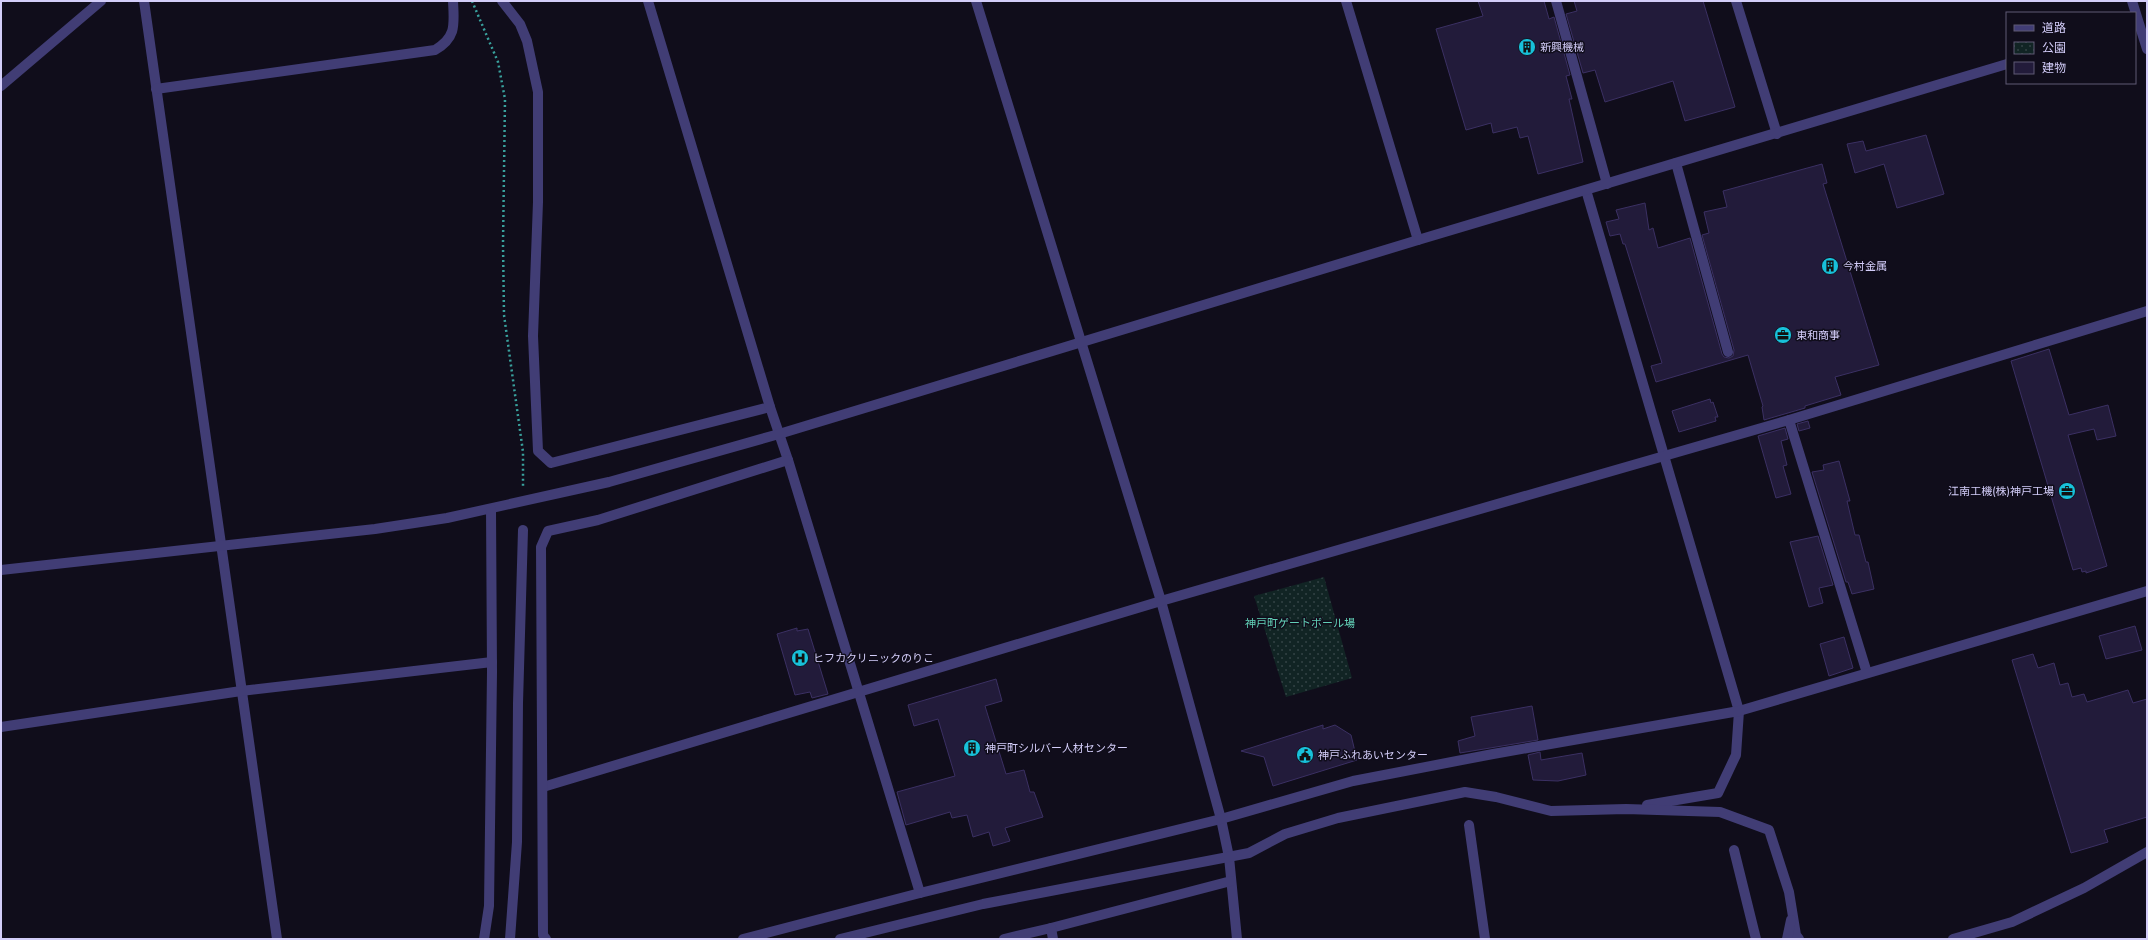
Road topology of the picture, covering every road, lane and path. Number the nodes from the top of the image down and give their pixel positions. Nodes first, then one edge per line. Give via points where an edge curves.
1 (101, 1) edge
2 (144, 1) edge
3 (453, 1) edge
4 (472, 1) edge
5 (648, 1) edge
6 (976, 1) edge
7 (1346, 1) edge
8 (1556, 1) edge
9 (1736, 1) edge
10 (2132, 1) edge
11 (504, 2) edge
12 (2141, 23) edge
13 (2147, 49) edge
14 (2006, 64) edge
15 (1, 86) edge
16 (156, 89) junction
17 (1777, 134) junction
18 (1676, 163) junction
19 (1607, 184) junction
20 (1586, 190) junction
21 (1418, 240) junction
22 (2147, 311) edge
23 (1082, 342) junction
24 (1728, 352) dead end
25 (770, 407) junction
26 (1789, 420) junction
27 (779, 434) junction
28 (1663, 455) junction
29 (788, 460) junction
30 (523, 502) junction
31 (491, 509) junction
32 (523, 530) dead end
33 (222, 547) junction
34 (1, 570) edge
35 (2147, 591) edge
36 (1161, 601) junction
37 (492, 662) junction
38 (1867, 673) junction
39 (241, 692) junction
40 (858, 692) junction
41 (1739, 711) junction
42 (1, 727) edge
43 (543, 787) junction
44 (1626, 808) junction
45 (1222, 819) junction
46 (1469, 825) dead end
47 (1734, 850) dead end
48 (2147, 852) edge
49 (1229, 856) junction
50 (1232, 881) junction
51 (920, 893) junction
52 (1793, 914) junction
53 (1051, 928) junction
54 (277, 939) edge
55 (484, 939) edge
56 (510, 939) edge
57 (546, 939) edge
58 (743, 939) edge
59 (840, 939) edge
60 (1004, 939) edge
61 (1053, 939) edge
62 (1237, 939) edge
63 (1485, 939) edge
64 (1756, 939) edge
65 (1787, 939) edge
66 (1799, 939) edge
67 (1953, 939) edge

1 - 15 street
2 - 16 street
3 - 16 street via 454,27 447,43 435,50
4 - 30 path via 498,62 505,99 504,315 523,452
5 - 25 street
6 - 23 street
7 - 21 street
8 - 19 street
9 - 17 street
10 - 12 street
11 - 25 street via 520,24 527,41 538,92 538,202 533,336 538,450 551,463
12 - 13 street
14 - 17 street
16 - 33 street
17 - 18 street
18 - 19 street
18 - 24 street
19 - 20 street
20 - 21 street
20 - 28 street
21 - 23 street
22 - 26 street
23 - 27 street
23 - 36 street
25 - 27 street
26 - 28 street
26 - 38 street
27 - 29 street
27 - 30 street via 609,482
28 - 36 street
28 - 41 street
29 - 40 street
29 - 43 street via 598,520 548,531 542,547
30 - 31 street
31 - 33 street via 375,529
31 - 37 street
32 - 56 street via 517,842
33 - 34 street
33 - 39 street
35 - 38 street
36 - 40 street
36 - 45 street
37 - 39 street
37 - 55 street via 489,906
38 - 41 street
39 - 42 street
39 - 54 street
40 - 43 street
40 - 51 street
41 - 44 street via 1736,755 1718,793
41 - 45 street via 1353,781
43 - 57 street via 543,935
44 - 49 street via 1550,811 1465,792 1338,818 1285,834 1249,853
44 - 52 street via 1720,812 1769,830 1789,892
45 - 49 street
45 - 51 street
46 - 63 street
47 - 64 street
48 - 67 street via 2084,888 2012,922
49 - 50 street
49 - 59 street via 983,904
50 - 53 street
50 - 62 street
51 - 58 street
52 - 65 street
52 - 66 street
53 - 60 street
53 - 61 street

